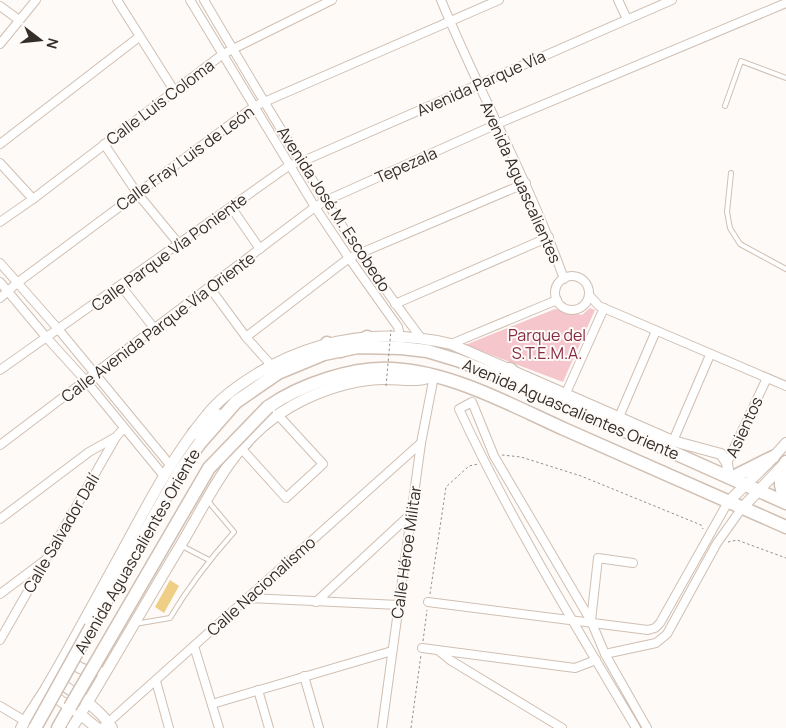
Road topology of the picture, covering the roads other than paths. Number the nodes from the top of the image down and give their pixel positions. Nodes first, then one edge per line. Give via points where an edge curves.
1 (36, 0) edge
2 (117, 0) edge
3 (192, 0) edge
4 (204, 0) edge
5 (332, 0) edge
6 (441, 0) edge
7 (499, 0) edge
8 (618, 0) edge
9 (672, 0) edge
10 (786, 3) edge
11 (0, 6) edge
12 (627, 19) junction
13 (19, 20) junction
14 (450, 21) junction
15 (139, 37) junction
16 (0, 44) edge
17 (233, 48) junction
18 (223, 54) junction
19 (786, 78) edge
20 (478, 85) junction
21 (174, 92) junction
22 (265, 102) junction
23 (255, 106) junction
24 (725, 106) dead end
25 (497, 124) junction
26 (0, 144) edge
27 (104, 144) junction
28 (301, 162) junction
29 (0, 163) edge
30 (290, 165) junction
31 (731, 173) dead end
32 (526, 183) junction
33 (138, 193) junction
34 (33, 199) junction
35 (325, 201) junction
36 (231, 207) junction
37 (316, 207) junction
38 (0, 222) edge
39 (549, 237) junction
40 (179, 244) junction
41 (260, 249) junction
42 (360, 253) junction
43 (349, 258) junction
44 (0, 264) edge
45 (786, 269) edge
46 (564, 279) junction
47 (0, 282) edge
48 (17, 283) junction
49 (121, 286) junction
50 (210, 288) junction
51 (8, 292) junction
52 (589, 295) junction
53 (0, 298) edge
54 (557, 300) junction
55 (395, 304) junction
56 (583, 306) junction
57 (602, 307) junction
58 (154, 328) junction
59 (59, 330) junction
60 (656, 331) junction
61 (400, 336) junction
62 (46, 337) junction
63 (246, 337) junction
64 (367, 337) junction
65 (421, 338) junction
66 (327, 343) junction
67 (451, 344) junction
68 (340, 350) junction
69 (710, 355) junction
70 (271, 366) junction
71 (364, 369) junction
72 (510, 369) junction
73 (0, 370) edge
74 (94, 374) junction
75 (434, 376) junction
76 (767, 378) junction
77 (86, 381) junction
78 (344, 386) junction
79 (786, 386) edge
80 (527, 387) junction
81 (566, 393) junction
82 (280, 399) junction
83 (231, 407) junction
84 (273, 411) junction
85 (619, 417) junction
86 (124, 428) junction
87 (194, 433) junction
88 (116, 437) junction
89 (673, 441) junction
90 (421, 443) junction
91 (786, 443) edge
92 (0, 446) edge
93 (243, 446) junction
94 (494, 456) junction
95 (773, 457) junction
96 (786, 462) edge
97 (484, 463) junction
98 (727, 463) junction
99 (171, 466) junction
100 (164, 476) junction
101 (730, 477) junction
102 (746, 485) junction
103 (759, 491) junction
104 (206, 499) junction
105 (786, 499) edge
106 (728, 502) junction
107 (786, 503) edge
108 (742, 508) junction
109 (412, 513) junction
110 (0, 519) edge
111 (786, 527) edge
112 (181, 545) junction
113 (48, 558) junction
114 (209, 560) junction
115 (633, 564) dead end
116 (0, 594) edge
117 (248, 598) junction
118 (316, 602) junction
119 (428, 602) road end
120 (399, 605) junction
121 (572, 620) junction
122 (591, 622) junction
123 (133, 625) junction
124 (0, 640) edge
125 (194, 646) junction
126 (69, 648) junction
127 (422, 648) road end
128 (392, 651) junction
129 (439, 651) junction
130 (605, 654) junction
131 (596, 660) junction
132 (110, 663) junction
133 (304, 676) junction
134 (52, 677) junction
135 (156, 681) junction
136 (44, 690) junction
137 (258, 690) junction
138 (87, 703) junction
139 (212, 704) junction
140 (0, 706) edge
141 (80, 714) junction
142 (27, 726) edge
143 (107, 726) edge
144 (58, 728) edge
145 (72, 728) edge
146 (97, 728) edge
147 (169, 728) edge
148 (219, 728) edge
149 (269, 728) edge
150 (319, 728) edge
151 (382, 728) edge
152 (562, 728) edge
153 (636, 728) edge
154 (647, 728) edge

1 - 13 street
2 - 15 street
3 - 18 street, Avenida José M. Escobedo
4 - 17 street, Avenida José M. Escobedo
5 - 17 street, Calle Luis Coloma
6 - 14 street, Avenida Aguascalientes
7 - 14 street, Calle Fray Luis de León
8 - 12 street
9 - 12 street, Avenida Parque Vía
10 - 25 street
11 - 13 street
12 - 20 street, Avenida Parque Vía
13 - 16 street
14 - 20 street, Avenida Aguascalientes
14 - 22 street, Calle Fray Luis de León
15 - 21 street
15 - 26 street
17 - 18 street, Calle Luis Coloma
17 - 22 street, Avenida José M. Escobedo
18 - 21 street, Calle Luis Coloma
18 - 23 street, Avenida José M. Escobedo
19 - 24 lane via 742,61
20 - 25 street, Avenida Aguascalientes
20 - 28 street, Avenida Parque Vía
21 - 27 street, Calle Luis Coloma
22 - 23 street, Calle Fray Luis de León
22 - 28 street, Avenida José M. Escobedo
23 - 30 street, Avenida José M. Escobedo
23 - 33 street, Calle Fray Luis de León
25 - 32 street, Avenida Aguascalientes
25 - 35 street, Tepezala
27 - 33 street
27 - 34 street, Calle Luis Coloma
28 - 30 street, Avenida Parque Vía
28 - 35 street, Avenida José M. Escobedo
29 - 34 street
30 - 36 street, Calle Parque Vía Poniente
30 - 37 street, Avenida José M. Escobedo
31 - 45 lane via 726,212 730,228 740,244
32 - 39 street, Avenida Aguascalientes
32 - 42 street
33 - 40 street
33 - 48 street, Calle Fray Luis de León
34 - 38 street, Calle Luis Coloma
35 - 37 street, Tepezala
35 - 42 street, Avenida José M. Escobedo
36 - 40 street, Calle Parque Vía Poniente
36 - 41 street
37 - 41 street, Calle Avenida Parque Vía Oriente
37 - 43 street, Avenida José M. Escobedo
39 - 46 street, Avenida Aguascalientes
39 - 55 street
40 - 49 street, Calle Parque Vía Poniente
41 - 50 street, Calle Avenida Parque Vía Oriente
42 - 43 street
42 - 55 street, Avenida José M. Escobedo
43 - 61 street, Avenida José M. Escobedo via 394,321
43 - 63 street
44 - 48 street
46 - 52 street via 581,279
46 - 54 street via 557,286
47 - 51 street
48 - 51 street, Calle Fray Luis de León
48 - 59 street
49 - 58 street
49 - 59 street, Calle Parque Vía Poniente
50 - 58 street, Calle Avenida Parque Vía Oriente
50 - 63 street
51 - 53 street, Calle Fray Luis de León
51 - 62 street
52 - 56 street
52 - 57 street
54 - 56 street via 568,310
54 - 67 street
55 - 65 street, Avenida José M. Escobedo
56 - 57 street
57 - 60 street
57 - 81 street
58 - 74 street, Calle Avenida Parque Vía Oriente
59 - 62 street, Calle Parque Vía Poniente
59 - 74 street
60 - 69 street
60 - 85 street
61 - 64 street, Avenida Aguascalientes Oriente
61 - 65 street, Avenida Aguascalientes Oriente
62 - 73 street, Calle Parque Vía Poniente
62 - 77 street
63 - 70 street
64 - 66 street, Avenida Aguascalientes Oriente
64 - 68 main road
65 - 67 street, Avenida Aguascalientes Oriente
66 - 68 main road
66 - 70 street, Avenida Aguascalientes Oriente
67 - 72 street, Avenida Aguascalientes Oriente
68 - 80 main road, Avenida Aguascalientes Oriente via 358,347 427,351
68 - 83 main road, Avenida Aguascalientes Oriente via 278,373
69 - 76 street
69 - 89 street
70 - 87 street, Avenida Aguascalientes Oriente via 221,400
71 - 75 main road, Avenida Aguascalientes Oriente via 394,369
71 - 78 main road
71 - 82 main road, Avenida Aguascalientes Oriente via 326,379
72 - 80 main road
72 - 81 street, Avenida Aguascalientes Oriente
74 - 77 street, Calle Avenida Parque Vía Oriente
74 - 99 street
75 - 78 street via 412,380 377,379
75 - 90 street, Calle Héroe Militar
75 - 106 main road, Avenida Aguascalientes Oriente via 492,397
76 - 79 street
76 - 98 street, Asientos
77 - 86 street
77 - 92 street, Calle Avenida Parque Vía Oriente
78 - 84 street
80 - 101 main road, Avenida Aguascalientes Oriente
81 - 85 street, Avenida Aguascalientes Oriente
82 - 84 main road, Avenida Aguascalientes Oriente
82 - 93 main road
83 - 87 main road
83 - 142 main road, Avenida Aguascalientes Oriente, bridge via 200,443 173,483
84 - 93 street
84 - 93 street via 323,464 286,498
84 - 144 main road, Avenida Aguascalientes Oriente, bridge via 208,468
85 - 89 street, Avenida Aguascalientes Oriente
86 - 88 street, Calle Salvador Dalí
86 - 100 street
87 - 99 street, Avenida Aguascalientes Oriente
88 - 110 street via 89,452
88 - 113 street, Calle Salvador Dalí
89 - 98 street, Avenida Aguascalientes Oriente via 721,454
90 - 109 street, Calle Héroe Militar
90 - 117 street, Calle Nacionalismo
91 - 95 street
93 - 104 street
94 - 97 street
94 - 97 street via 472,402 459,409
94 - 122 street
95 - 101 main road
95 - 102 street
96 - 103 street
96 - 105 main road via 781,479
97 - 121 street
98 - 101 street, Asientos
99 - 100 street, Avenida Aguascalientes Oriente
100 - 126 street, Avenida Aguascalientes Oriente
101 - 102 main road, Avenida Aguascalientes Oriente
102 - 103 main road, Avenida Aguascalientes Oriente
102 - 106 street
103 - 107 main road, Avenida Aguascalientes Oriente
103 - 108 street
104 - 112 street
104 - 114 lane via 234,532
106 - 108 main road, Avenida Aguascalientes Oriente
106 - 122 street via 655,628 648,630
108 - 111 main road, Avenida Aguascalientes Oriente
108 - 130 street via 717,543 662,640
109 - 118 street
109 - 120 street, Calle Héroe Militar
112 - 114 lane
112 - 123 street
113 - 116 street
113 - 124 street, Calle Salvador Dalí
114 - 123 lane via 170,618
115 - 122 street via 598,558
117 - 118 street
117 - 125 street, Calle Nacionalismo
118 - 120 street
119 - 121 street
120 - 128 street, Calle Héroe Militar
121 - 122 street
121 - 131 street
122 - 130 street
123 - 132 street
125 - 135 street, Calle Nacionalismo
125 - 139 street
126 - 132 street via 68,655 76,667 83,670 97,671
126 - 134 street, Avenida Aguascalientes Oriente
127 - 129 street
128 - 133 street
128 - 151 street, Calle Héroe Militar
129 - 131 street via 575,668
129 - 152 street
130 - 154 street
131 - 153 street
132 - 138 street
133 - 137 street
133 - 150 street
134 - 136 street, Avenida Aguascalientes Oriente
134 - 138 street
135 - 143 street, Calle Nacionalismo
135 - 147 street
136 - 141 street
136 - 142 street, Avenida Aguascalientes Oriente
137 - 139 street
137 - 149 street
138 - 141 street
138 - 143 street
139 - 148 street
140 - 142 street
141 - 145 street
141 - 146 street

